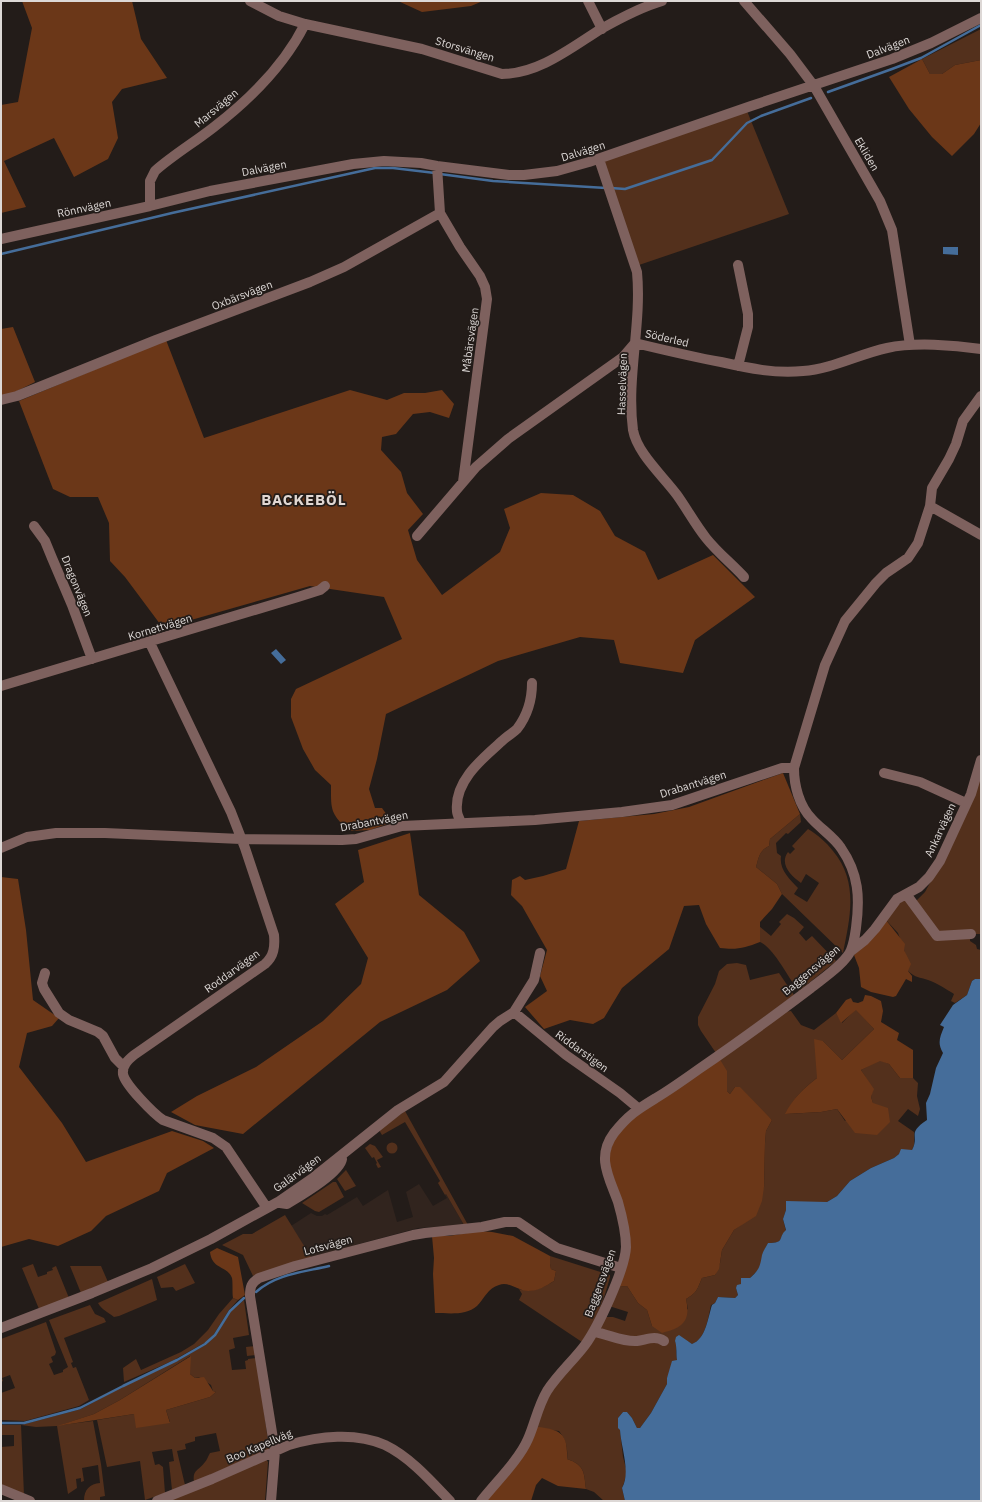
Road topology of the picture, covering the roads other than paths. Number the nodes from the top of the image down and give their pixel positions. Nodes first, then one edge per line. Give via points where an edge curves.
1 (250, 1) edge
2 (588, 1) edge
3 (662, 1) edge
4 (744, 1) edge
5 (981, 18) edge
6 (305, 24) junction
7 (602, 29) junction
8 (814, 86) junction
9 (599, 159) junction
10 (436, 166) junction
11 (171, 201) joint
12 (150, 206) junction
13 (440, 213) junction
14 (1, 239) edge
15 (738, 265) dead end
16 (636, 343) junction
17 (910, 345) junction
18 (981, 349) edge
19 (738, 366) junction
20 (981, 396) edge
21 (1, 400) edge
22 (463, 482) junction
23 (930, 506) junction
24 (34, 526) dead end
25 (981, 535) edge
26 (417, 536) dead end
27 (744, 577) dead end
28 (325, 586) dead end
29 (150, 643) junction
30 (92, 659) junction
31 (532, 683) dead end
32 (1, 686) edge
33 (981, 760) edge
34 (794, 768) junction
35 (884, 773) dead end
36 (966, 803) junction
37 (461, 823) junction
38 (241, 840) junction
39 (1, 848) edge
40 (906, 894) junction
41 (971, 934) dead end
42 (851, 951) junction
43 (540, 954) dead end
44 (45, 972) dead end
45 (514, 1012) junction
46 (124, 1067) junction
47 (638, 1108) junction
48 (267, 1208) junction
49 (621, 1268) junction
50 (1, 1328) edge
51 (594, 1332) junction
52 (664, 1341) dead end
53 (275, 1451) junction
54 (1, 1489) edge
55 (30, 1501) edge
56 (157, 1501) edge
57 (271, 1501) edge
58 (450, 1501) edge
59 (481, 1501) edge

1 - 6 street, Storsvängen via 279,16
2 - 7 street
3 - 7 street, Storsvängen
4 - 8 street, Ekliden
5 - 8 street, Dalvägen via 892,59
6 - 7 street, Storsvängen via 422,49 502,74 526,70 553,59
6 - 12 street, Marsvägen via 292,48 242,103 155,172 150,181
8 - 9 street, Dalvägen
8 - 17 street, Ekliden via 890,221
9 - 10 street, Dalvägen via 557,171 524,175
9 - 16 street, Hasselvägen via 637,272
10 - 11 street, Dalvägen via 384,161 353,164 210,191
10 - 13 street
11 - 12 street, Rönnvägen
12 - 14 street, Rönnvägen
13 - 21 street, Oxbärsvägen via 344,267 310,282
13 - 22 street, Måbärsvägen via 480,276 487,299
15 - 19 street via 748,314 748,327
16 - 19 street, Söderled
16 - 22 street, Söderled via 623,357 508,439 476,466
16 - 27 street, Hasselvägen via 632,415 637,442 706,539
17 - 18 street, Söderled via 952,345
17 - 19 street, Söderled via 888,347 809,371 776,372
20 - 23 street, Baggensvägen via 963,421 956,444 932,488
22 - 26 street, Söderled
23 - 25 street
23 - 34 street, Baggensvägen via 923,532 908,558 876,583 845,621 825,664
24 - 30 street, Dragonvägen via 45,541
28 - 29 street, Kornettvägen via 320,590
29 - 30 street, Kornettvägen
29 - 38 street, Roddarvägen via 231,812
30 - 32 street, Kornettvägen
31 - 37 street via 529,705 522,722 476,765 465,780 459,794 457,811
33 - 36 street, Ankarvägen
34 - 37 street, Drabantvägen via 782,768 672,805 535,820
34 - 42 street, Baggensvägen via 800,802 806,812 841,847 857,882 857,921
35 - 36 street, Ankarvägen via 920,782
36 - 40 street, Ankarvägen via 940,862 929,877
37 - 38 street, Drabantvägen via 402,826 356,839
38 - 39 street, Drabantvägen via 56,833 27,837
38 - 46 street, Roddarvägen via 274,935 272,956 265,964 134,1055
40 - 41 street via 937,936
40 - 42 street, Ankarvägen via 897,899 875,929
42 - 47 street, Baggensvägen via 825,976 716,1058
43 - 45 street, Galärvägen via 534,980
44 - 46 street via 42,980 44,989 59,1013 103,1036 115,1058
45 - 47 street, Riddarstigen via 566,1055
45 - 48 street, Galärvägen via 493,1027 444,1082 398,1110 314,1177
46 - 48 street via 126,1081 158,1117 213,1138 226,1147
47 - 49 street, Baggensvägen via 614,1132 605,1150 604,1161 608,1178 622,1216 626,1248
48 - 50 street, Galärvägen via 152,1268
49 - 51 street, Baggensvägen
49 - 53 street, Lotsvägen via 557,1248 518,1222 511,1222 425,1232 259,1278 251,1284 250,1296
51 - 52 street via 620,1340 660,1338
51 - 59 street, Baggensvägen via 545,1394 522,1450
53 - 56 street, Boo Kapellväg
53 - 57 street, Lotsvägen
53 - 58 street, Boo Kapellväg via 301,1441 327,1437 374,1441 398,1452 411,1462
54 - 55 street

